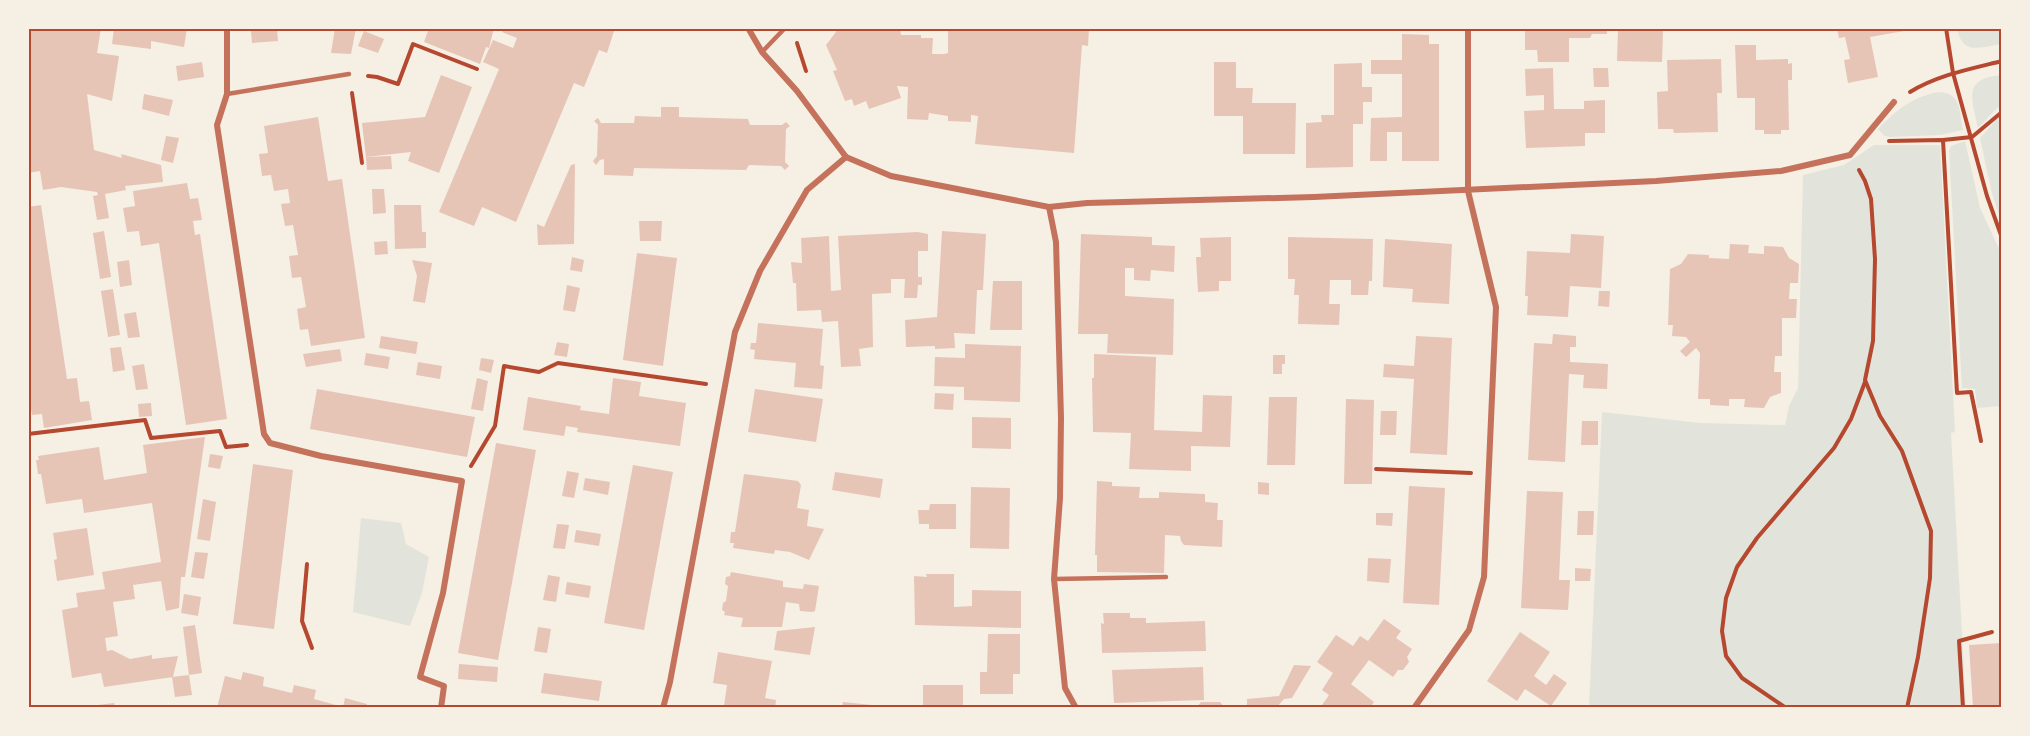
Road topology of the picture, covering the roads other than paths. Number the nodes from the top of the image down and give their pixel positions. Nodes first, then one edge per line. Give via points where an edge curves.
1 (227, 28) edge
2 (748, 28) edge
3 (785, 28) edge
4 (1468, 28) edge
5 (762, 52) junction
6 (349, 74) road end
7 (227, 94) junction
8 (1894, 102) road end
9 (846, 157) junction
10 (1468, 191) junction
11 (1049, 207) junction
12 (1166, 577) dead end
13 (1054, 579) junction
14 (441, 708) edge
15 (663, 708) edge
16 (1076, 708) edge
17 (1414, 708) edge

1 - 7 street
2 - 5 street
3 - 5 lane
4 - 10 street
5 - 9 street
6 - 7 lane
7 - 14 street via 217,125 264,434 270,443 321,456 462,481 443,593 420,677 444,686
8 - 10 street via 1850,154 1781,171
9 - 11 street via 891,176
9 - 15 street via 807,190 760,271 735,332
10 - 11 street
10 - 17 street via 1496,307 1484,577 1469,630
11 - 13 street via 1056,242 1061,418
12 - 13 lane
13 - 16 street via 1065,688

